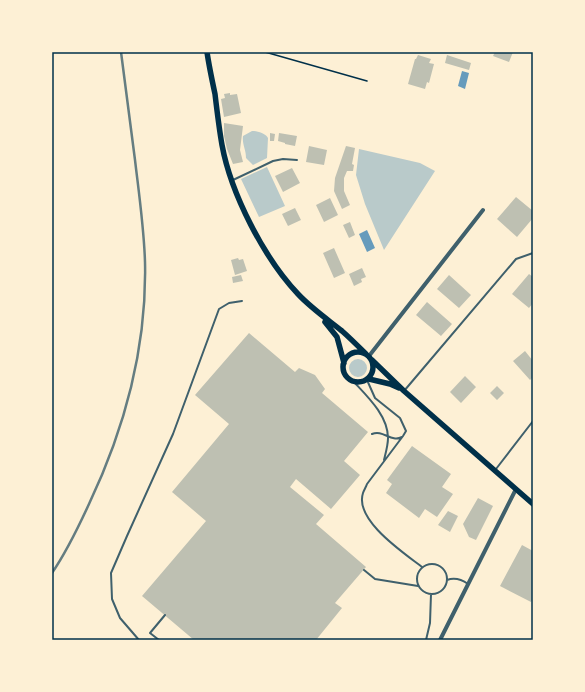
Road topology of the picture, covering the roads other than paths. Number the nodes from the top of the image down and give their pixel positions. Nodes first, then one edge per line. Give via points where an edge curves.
1 (206, 52) edge
2 (297, 160) dead end
3 (232, 180) junction
4 (483, 210) dead end
5 (533, 253) edge
6 (242, 301) dead end
7 (322, 317) junction
8 (369, 356) junction
9 (344, 363) junction
10 (368, 380) junction
11 (354, 382) junction
12 (404, 391) junction
13 (533, 421) edge
14 (372, 434) dead end
15 (388, 436) junction
16 (403, 436) junction
17 (384, 461) junction
18 (495, 470) junction
19 (516, 489) junction
20 (533, 504) edge
21 (422, 567) junction
22 (364, 570) dead end
23 (447, 580) junction
24 (469, 585) junction
25 (418, 586) junction
26 (431, 594) junction
27 (165, 615) dead end
28 (139, 640) edge
29 (158, 640) edge
30 (426, 640) edge
31 (440, 640) edge

1 - 3 main road via 222,145
2 - 3 lane via 273,161
3 - 7 main road via 258,239 270,258 298,294
4 - 8 street
5 - 12 lane via 516,259
6 - 28 lane via 229,303 219,309 174,434 111,573 112,599 120,618
7 - 8 main road
7 - 9 main road via 337,337
8 - 9 main road via 353,353
8 - 10 main road via 374,370
8 - 12 main road
9 - 11 main road via 346,376
10 - 11 main road
10 - 12 main road via 390,384
10 - 16 lane via 375,398 400,418 405,428
11 - 15 lane via 376,407
12 - 18 main road
13 - 18 lane
14 - 15 lane
15 - 16 lane via 395,439
15 - 17 lane
16 - 17 lane
17 - 21 lane via 362,493 362,505 367,516 388,541
18 - 19 main road
19 - 20 main road
19 - 24 street
21 - 23 lane via 430,563 438,564 446,572
21 - 25 lane via 417,574
22 - 25 lane via 375,579
23 - 24 lane via 454,578
23 - 26 lane via 442,590
24 - 31 street
25 - 26 lane via 425,593
26 - 30 lane via 430,623
27 - 29 lane via 150,633

